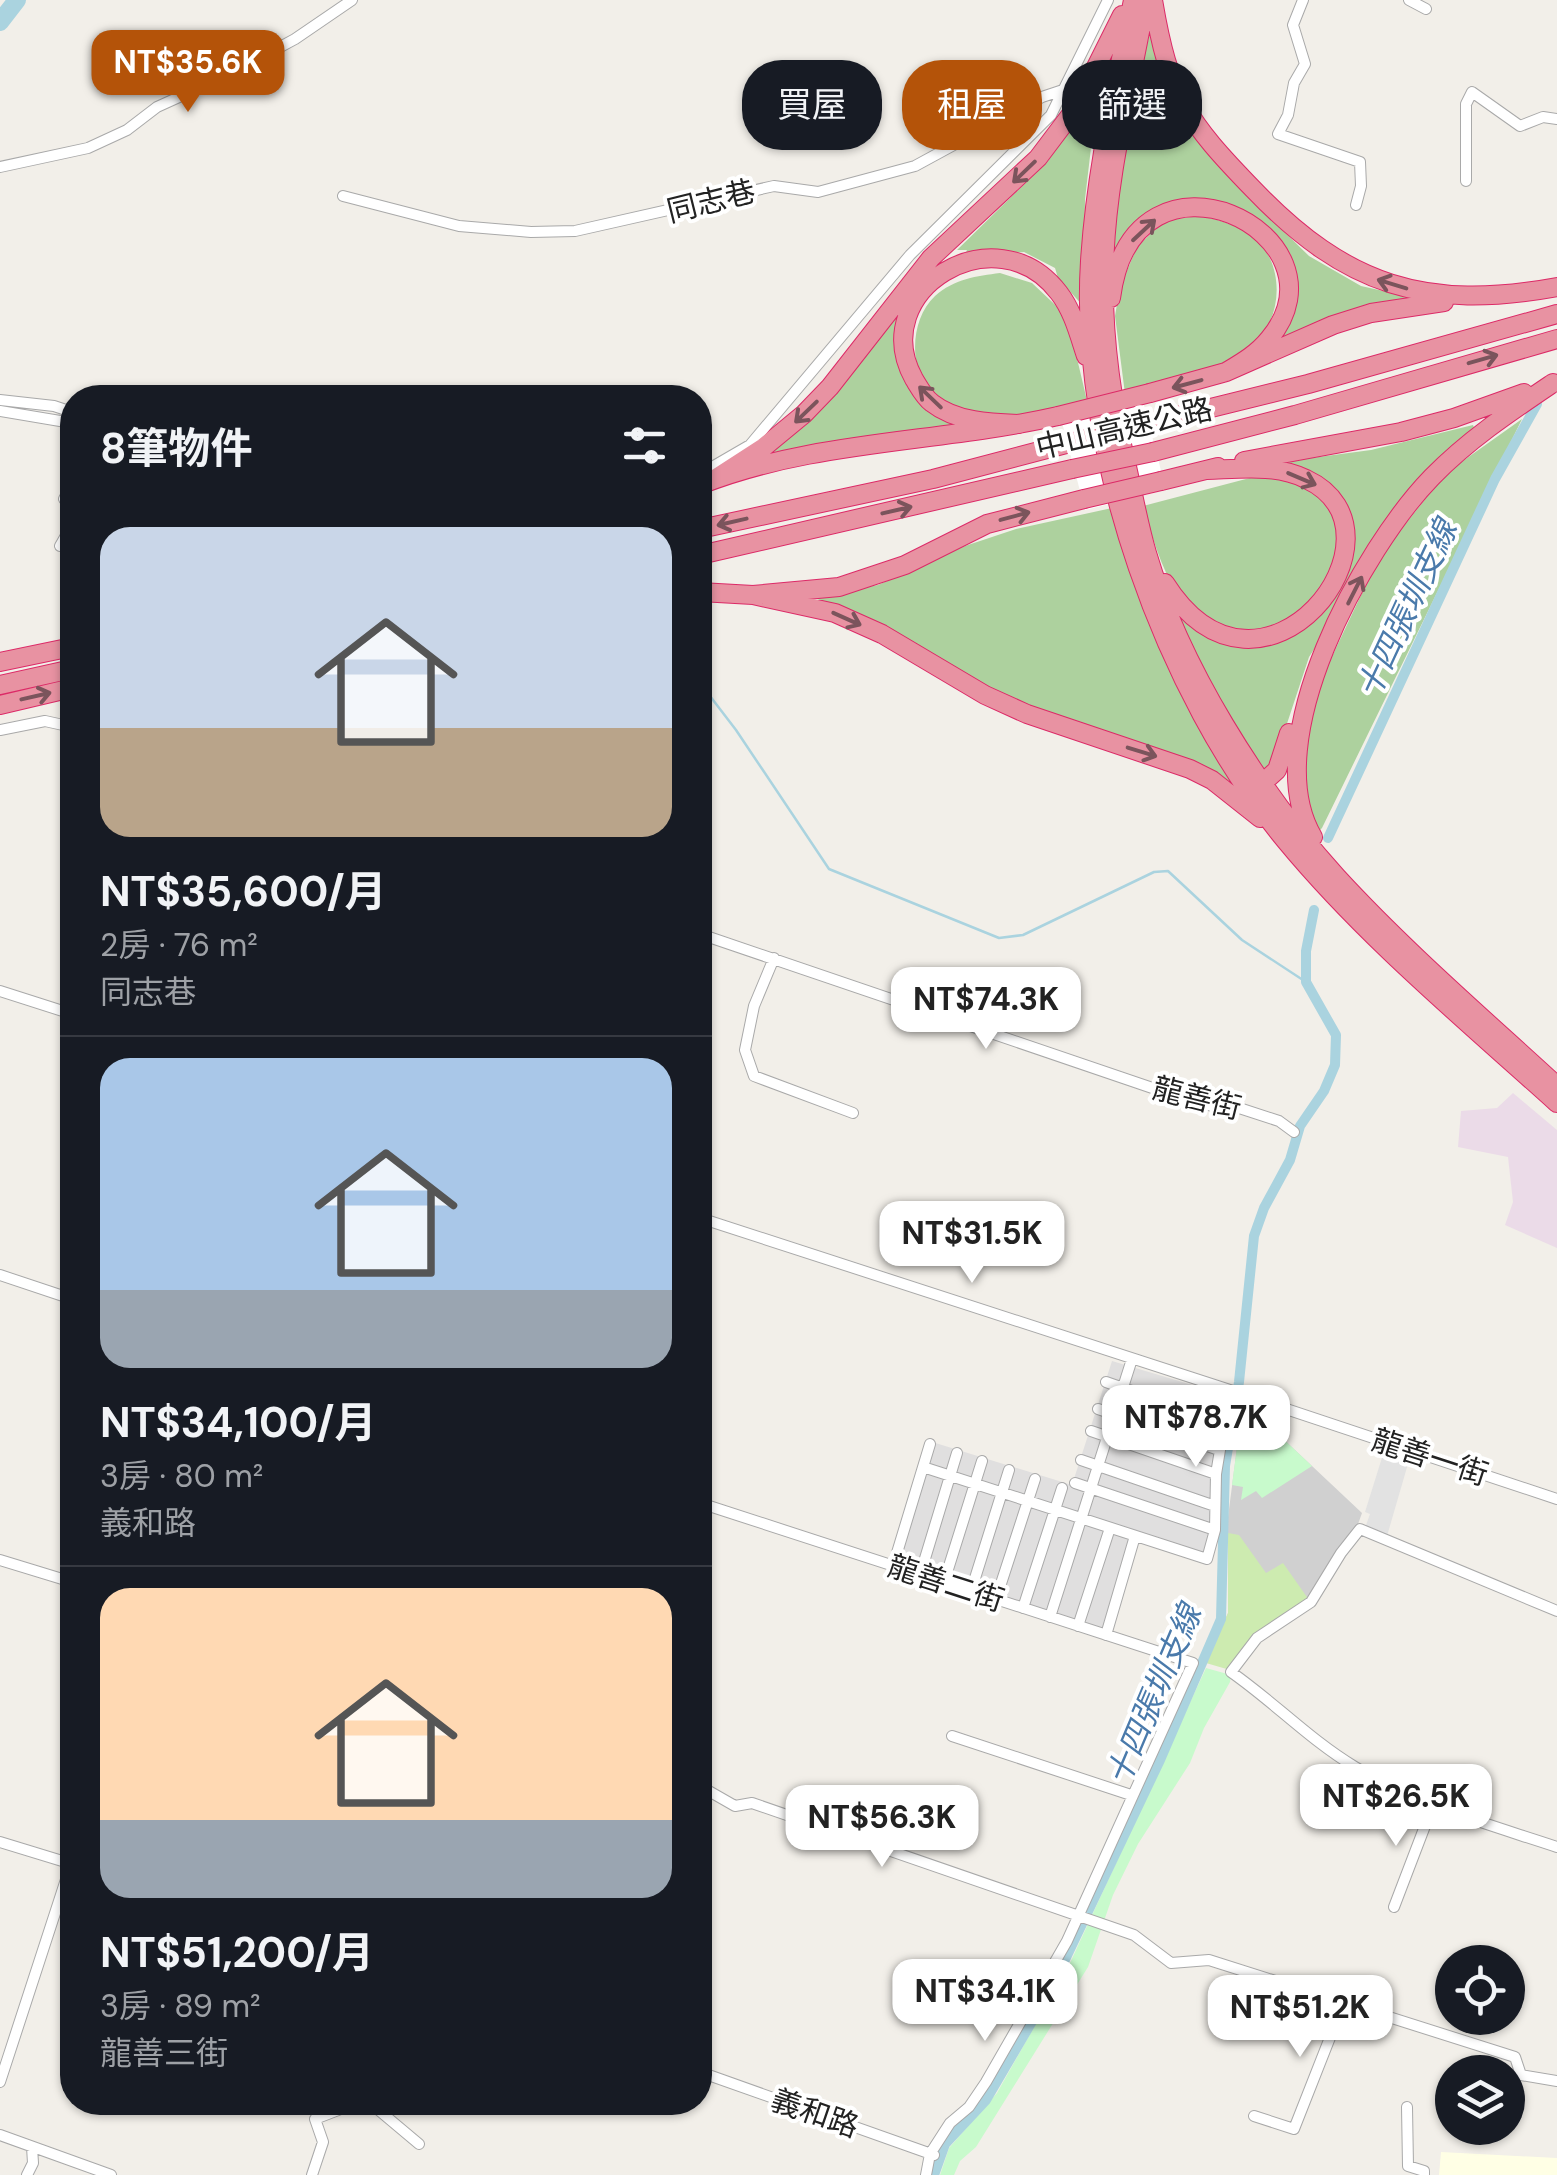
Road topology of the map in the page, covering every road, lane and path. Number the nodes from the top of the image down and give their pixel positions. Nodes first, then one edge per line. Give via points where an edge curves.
1 (352, 0) edge
2 (1108, 0) edge
3 (1130, 0) edge
4 (1150, 0) edge
5 (1303, 0) edge
6 (1408, 0) edge
7 (1426, 9) dead end
8 (1078, 60) edge
9 (1062, 90) edge
10 (1062, 92) edge
11 (1557, 118) edge
12 (0, 167) edge
13 (1466, 181) dead end
14 (343, 196) dead end
15 (1356, 205) dead end
16 (1557, 287) edge
17 (1479, 297) junction
18 (1557, 314) edge
19 (1557, 339) edge
20 (1105, 353) junction
21 (1226, 372) junction
22 (1094, 378) junction
23 (1555, 382) edge
24 (0, 400) edge
25 (60, 408) edge
26 (0, 410) edge
27 (60, 420) edge
28 (1020, 424) junction
29 (1207, 470) junction
30 (712, 474) edge
31 (712, 476) edge
32 (712, 478) edge
33 (712, 526) edge
34 (712, 552) edge
35 (1146, 552) junction
36 (712, 593) edge
37 (753, 595) junction
38 (1339, 622) junction
39 (60, 650) edge
40 (0, 662) edge
41 (60, 671) edge
42 (0, 685) edge
43 (60, 691) edge
44 (0, 705) edge
45 (60, 724) edge
46 (0, 730) edge
47 (1257, 789) junction
48 (1284, 838) junction
49 (1336, 876) junction
50 (712, 938) edge
51 (774, 958) junction
52 (0, 991) edge
53 (60, 1010) edge
54 (1557, 1086) edge
55 (1557, 1104) edge
56 (853, 1113) dead end
57 (1294, 1132) dead end
58 (712, 1222) edge
59 (0, 1275) edge
60 (60, 1294) edge
61 (1132, 1359) junction
62 (1106, 1382) dead end
63 (1122, 1388) junction
64 (1247, 1396) dead end
65 (1098, 1408) dead end
66 (1114, 1414) junction
67 (1223, 1422) junction
68 (1091, 1431) dead end
69 (1107, 1437) junction
70 (930, 1444) dead end
71 (1219, 1450) junction
72 (957, 1453) dead end
73 (1082, 1460) dead end
74 (982, 1462) dead end
75 (1098, 1466) junction
76 (924, 1467) junction
77 (1009, 1470) dead end
78 (1216, 1474) junction
79 (950, 1476) junction
80 (1034, 1479) dead end
81 (1074, 1483) dead end
82 (975, 1484) junction
83 (1062, 1488) dead end
84 (1090, 1488) junction
85 (1002, 1492) junction
86 (1557, 1498) edge
87 (1028, 1501) junction
88 (1215, 1506) junction
89 (712, 1507) edge
90 (1055, 1510) junction
91 (1081, 1518) junction
92 (1110, 1528) junction
93 (1215, 1530) junction
94 (1135, 1536) junction
95 (0, 1560) edge
96 (893, 1566) junction
97 (920, 1574) junction
98 (60, 1578) edge
99 (944, 1582) junction
100 (971, 1591) junction
101 (996, 1599) junction
102 (1023, 1608) junction
103 (1557, 1611) edge
104 (1050, 1617) junction
105 (1078, 1626) junction
106 (1106, 1635) junction
107 (952, 1736) dead end
108 (712, 1793) edge
109 (1131, 1795) junction
110 (1433, 1805) junction
111 (0, 1842) edge
112 (1557, 1846) edge
113 (60, 1860) edge
114 (60, 1900) edge
115 (1394, 1907) dead end
116 (1078, 1918) junction
117 (1344, 2002) junction
118 (712, 2076) edge
119 (1557, 2081) edge
120 (0, 2082) edge
121 (1408, 2107) dead end
122 (325, 2115) edge
123 (385, 2115) edge
124 (1254, 2116) dead end
125 (0, 2135) edge
126 (419, 2144) dead end
127 (32, 2146) junction
128 (932, 2154) junction
129 (27, 2175) edge
130 (111, 2175) edge
131 (312, 2175) edge
132 (926, 2175) edge
133 (1424, 2175) edge

1 - 12 street via 295,39 157,106 114,136
2 - 8 street
3 - 22 highway via 1099,159 1090,265
3 -> 31 highway via 1089,85 1038,158 931,258 804,414 764,447
17 -> 4 highway via 1418,291 1366,275 1284,222 1182,104
4 - 20 highway via 1114,160
5 - 15 street via 1292,26 1305,64 1278,134 1360,162
6 - 7 street
9 - 14 street, 同志巷 via 915,166 818,192 774,186 575,231 459,226
10 - 30 street via 1051,115 910,255 750,445
11 - 13 street via 1520,126 1472,92 1466,104
16 - 17 highway
17 - 21 highway via 1371,313
18 -> 33 highway, 中山高速公路, bridge via 933,479
34 -> 19 highway, 中山高速公路, bridge via 1153,452
20 -> 21 highway via 1112,291 1130,244 1170,212 1209,206 1264,235 1276,248 1286,280 1283,314 1270,338
20 - 35 highway
21 -> 28 highway, bridge
28 -> 22 highway via 955,415 931,403 909,370 904,352 910,310 952,266 998,258 1045,278 1073,317
22 - 47 highway via 1126,534 1210,728
23 - 29 highway via 1402,432
38 -> 23 highway via 1380,544 1430,479 1492,424
24 - 25 street
26 - 27 street
28 - 32 highway via 837,449
29 -> 35 highway via 1264,468 1318,485 1334,503 1346,541 1328,592 1288,630 1238,638 1188,612
37 -> 29 highway, bridge via 873,577 987,524
35 - 47 highway via 1172,624
36 - 37 highway
37 -> 48 highway via 835,613 1027,714 1190,769
38 - 47 highway via 1302,686 1278,770
38 - 49 highway via 1311,686 1294,765 1304,819
39 - 40 highway
41 - 42 highway
44 -> 43 highway
45 - 46 street
47 - 48 highway
47 - 49 highway
48 - 55 highway via 1363,925
49 - 54 highway
50 - 51 street, 龍善街
51 - 56 street via 745,1050 754,1076
51 - 57 street, 龍善街 via 1170,1094 1280,1121
52 - 53 street
58 - 61 street
59 - 60 street
61 - 63 street
61 - 67 street via 1231,1390
62 - 63 street
63 - 66 street
63 - 67 street
64 - 86 street, 龍善一街
65 - 66 street
66 - 69 street
66 - 71 street
67 - 71 street
68 - 69 street
69 - 75 street
69 - 78 street
70 - 76 street
71 - 78 street
72 - 79 street
73 - 75 street
74 - 82 street
75 - 84 street
75 - 88 street
76 - 79 street
76 - 96 street
77 - 85 street
78 - 88 street
79 - 82 street
79 - 97 street
80 - 87 street
81 - 84 street
82 - 85 street
82 - 99 street
83 - 90 street
84 - 91 street
84 - 93 street
85 - 87 street
85 - 100 street
87 - 90 street
87 - 101 street
88 - 93 street
89 - 96 street, 龍善二街
90 - 91 street
90 - 102 street
91 - 92 street
91 - 104 street
92 - 94 street
92 - 105 street
93 - 94 street via 1207,1559
94 - 106 street
95 - 98 street
96 - 97 street, 龍善二街
97 - 99 street, 龍善二街
99 - 100 street, 龍善二街
100 - 101 street, 龍善二街
101 - 102 street, 龍善二街
102 - 104 street, 龍善二街
103 - 110 street via 1360,1529 1311,1602 1257,1638 1232,1672 1352,1766
104 - 105 street, 龍善二街
105 - 106 street, 龍善二街
106 - 109 street, 龍善二街 via 1193,1663
107 - 109 street
108 - 116 street
109 - 116 street
110 - 112 street
110 - 115 street
111 - 113 street
114 - 120 street
116 - 117 street via 1134,1936 1171,1962 1209,1960
116 - 128 street via 986,2082
117 - 119 street via 1515,2057 1521,2075
117 - 124 street via 1294,2128
118 - 128 street, 義和路
121 - 133 street via 1408,2166
122 - 131 street via 315,2119 323,2142
123 - 126 street
125 - 127 street
127 - 129 street
127 - 130 street
128 - 132 street

